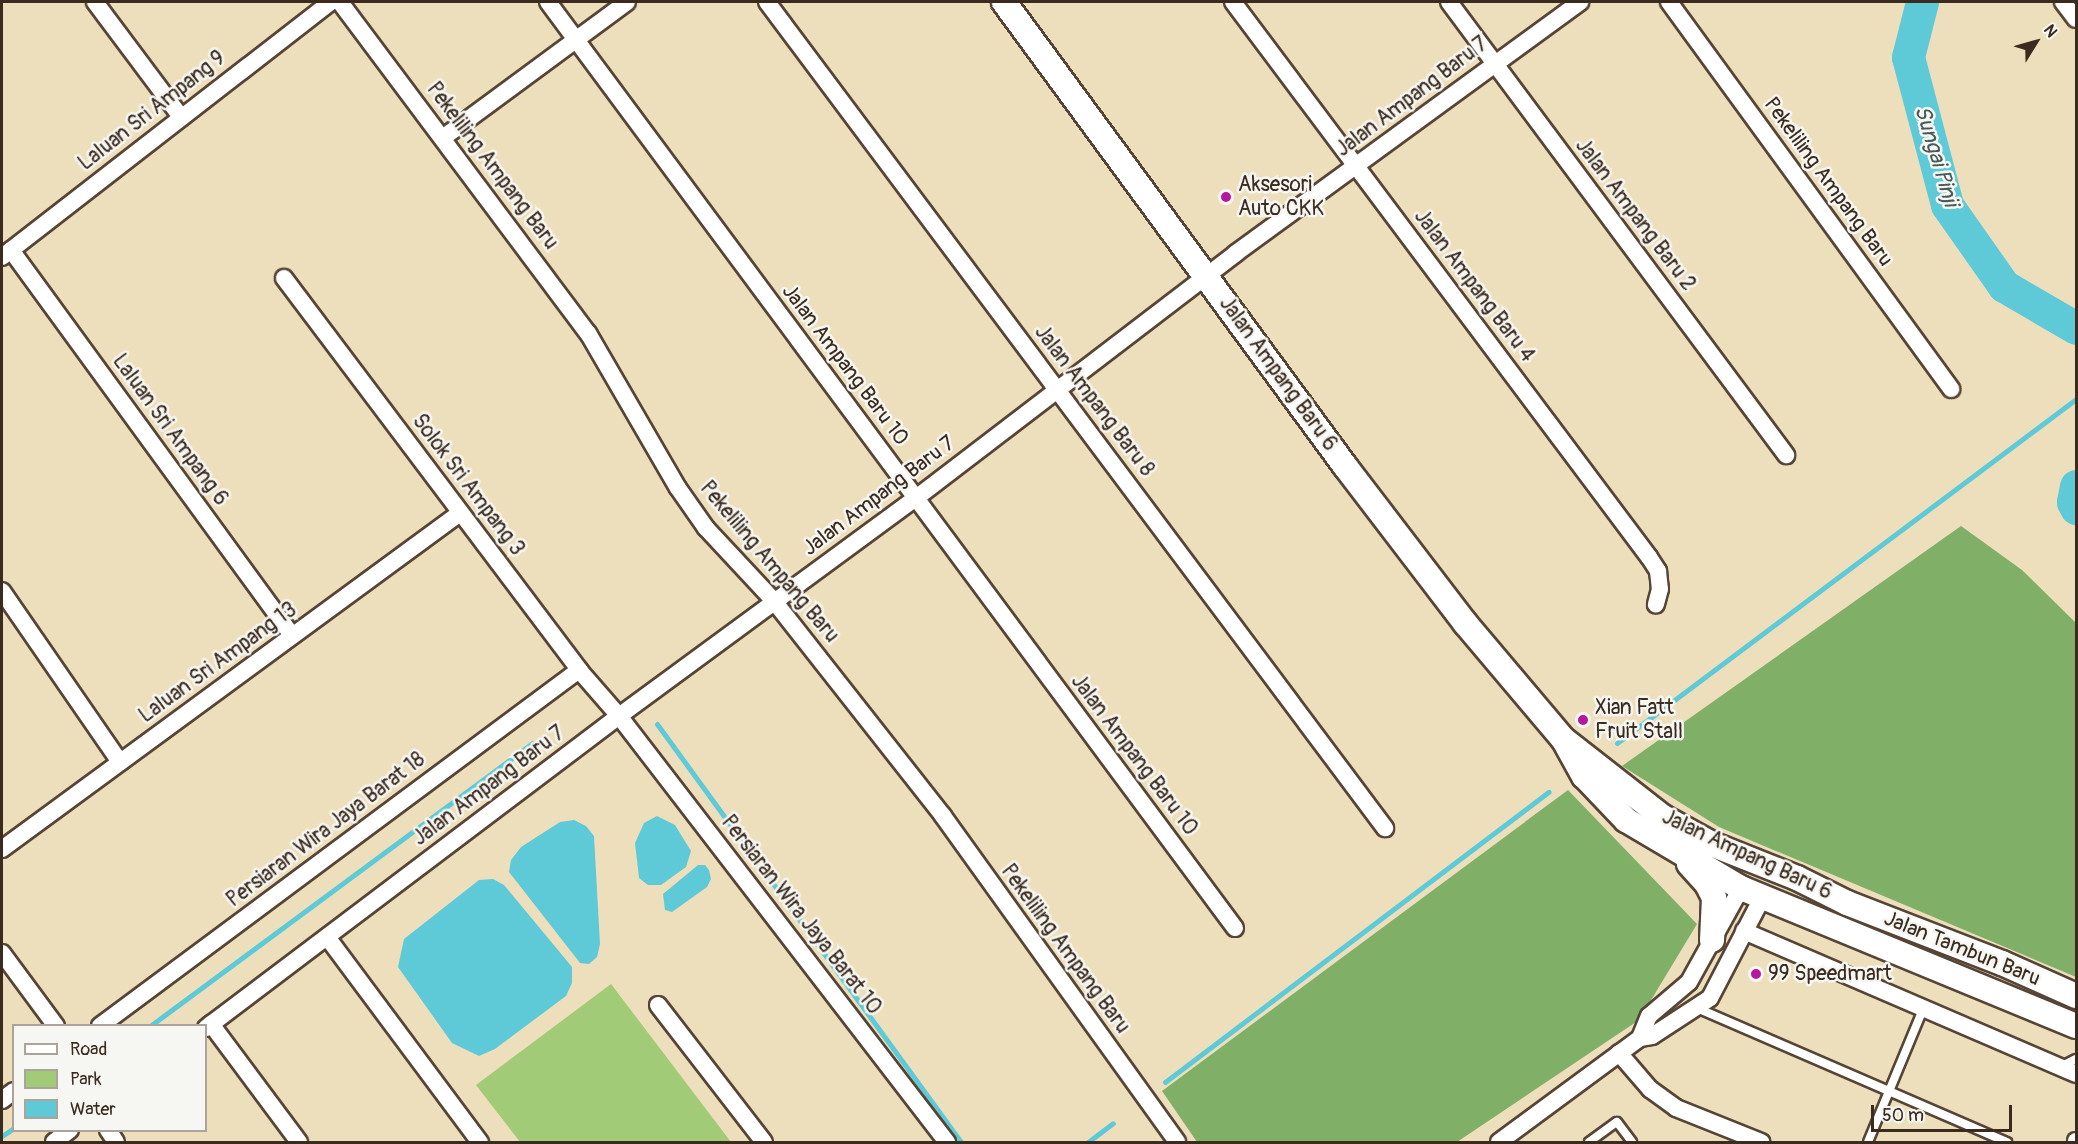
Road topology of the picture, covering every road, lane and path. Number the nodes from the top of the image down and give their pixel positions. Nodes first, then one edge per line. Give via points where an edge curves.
1 (95, 2) edge
2 (331, 2) edge
3 (340, 2) edge
4 (548, 2) edge
5 (627, 2) edge
6 (767, 2) edge
7 (1004, 2) edge
8 (1233, 2) edge
9 (1449, 2) edge
10 (1580, 2) edge
11 (1669, 2) edge
12 (2063, 2) edge
13 (2076, 19) edge
14 (576, 39) junction
15 (1495, 64) junction
16 (182, 117) junction
17 (444, 137) junction
18 (1357, 167) junction
19 (6, 253) edge
20 (1206, 276) junction
21 (284, 278) dead end
22 (1058, 389) junction
23 (1951, 389) dead end
24 (1786, 455) dead end
25 (916, 498) junction
26 (460, 513) junction
27 (2, 591) edge
28 (774, 601) junction
29 (1656, 604) dead end
30 (292, 636) junction
31 (579, 670) junction
32 (619, 716) junction
33 (1563, 739) junction
34 (120, 762) junction
35 (1621, 786) junction
36 (1385, 828) dead end
37 (1670, 848) junction
38 (2, 849) edge
39 (1752, 890) junction
40 (1847, 903) junction
41 (1235, 928) dead end
42 (1744, 931) junction
43 (327, 936) junction
44 (1712, 940) junction
45 (2, 953) edge
46 (2076, 996) edge
47 (658, 1005) dead end
48 (1697, 1008) junction
49 (1923, 1009) junction
50 (55, 1024) edge
51 (103, 1024) edge
52 (208, 1026) edge
53 (2075, 1026) edge
54 (1640, 1038) junction
55 (1619, 1053) junction
56 (2076, 1059) edge
57 (2060, 1067) junction
58 (2076, 1074) edge
59 (1891, 1092) junction
60 (69, 1132) edge
61 (1501, 1142) edge
62 (1592, 1142) edge
63 (54, 1143) edge
64 (299, 1143) edge
65 (480, 1143) edge
66 (764, 1143) edge
67 (947, 1143) edge
68 (1177, 1143) edge
69 (1632, 1143) edge
70 (1761, 1143) edge
71 (1868, 1143) edge
72 (2007, 1143) edge

1 - 16 street
2 - 16 street, Laluan Sri Ampang 9
3 - 17 street, Pekeliling Ampang Baru
4 - 14 street, Jalan Ampang Baru 10
5 - 14 street
6 - 22 street, Jalan Ampang Baru 8
7 - 20 main road, Jalan Ampang Baru 6
8 - 18 street, Jalan Ampang Baru 4
9 - 15 street, Jalan Ampang Baru 2
10 - 15 street, Jalan Ampang Baru 7
11 - 23 street, Pekeliling Ampang Baru
12 - 13 street
14 - 17 street
14 - 25 street, Jalan Ampang Baru 10
15 - 18 street, Jalan Ampang Baru 7
15 - 24 street, Jalan Ampang Baru 2
16 - 19 street, Laluan Sri Ampang 9
17 - 28 street, Pekeliling Ampang Baru via 588,333 700,520
18 - 20 street, Jalan Ampang Baru 7
18 - 29 street, Jalan Ampang Baru 4 via 1649,557 1659,580
19 - 30 street, Laluan Sri Ampang 6
20 - 22 street, Jalan Ampang Baru 7
20 - 33 main road, Jalan Ampang Baru 6 via 1465,623
21 - 26 street, Solok Sri Ampang 3
22 - 25 street, Jalan Ampang Baru 7
22 - 36 street, Jalan Ampang Baru 8
25 - 28 street, Jalan Ampang Baru 7
25 - 41 street, Jalan Ampang Baru 10
26 - 30 street, Laluan Sri Ampang 13
26 - 31 street, Solok Sri Ampang 3
27 - 34 street
28 - 32 street, Jalan Ampang Baru 7
28 - 68 street, Pekeliling Ampang Baru via 943,816
30 - 34 street, Laluan Sri Ampang 13
31 - 32 street, Solok Sri Ampang 3
31 - 51 street, Persiaran Wira Jaya Barat 18
32 - 43 street, Jalan Ampang Baru 7
32 - 67 street, Persiaran Wira Jaya Barat 10
33 - 35 main road, Jalan Ampang Baru 6
33 - 37 main road, Jalan Ampang Baru 6 via 1601,798 1626,820
34 - 38 street, Laluan Sri Ampang 13
35 - 39 main road via 1644,815 1738,867
35 - 40 main road, Jalan Ampang Baru 6 via 1663,817 1714,845
37 - 39 main road, Jalan Ampang Baru 6
37 - 44 main road via 1707,884 1714,898
39 - 40 main road
39 - 42 street
39 - 44 street
39 - 53 main road, Jalan Tambun Baru
40 - 46 main road, Jalan Tambun Baru
42 - 48 street via 1710,998
42 - 49 street
43 - 52 street, Jalan Ampang Baru 7
43 - 65 street
44 - 54 street via 1689,982 1649,1016
45 - 50 street
47 - 66 street
48 - 54 street via 1652,1036
48 - 59 lane
49 - 57 street
49 - 59 lane
52 - 64 street
54 - 55 street
55 - 61 street
55 - 70 street via 1650,1089 1676,1108
56 - 57 lane
57 - 58 street
59 - 71 lane
59 - 72 lane
60 - 63 street
62 - 69 lane via 1617,1122

